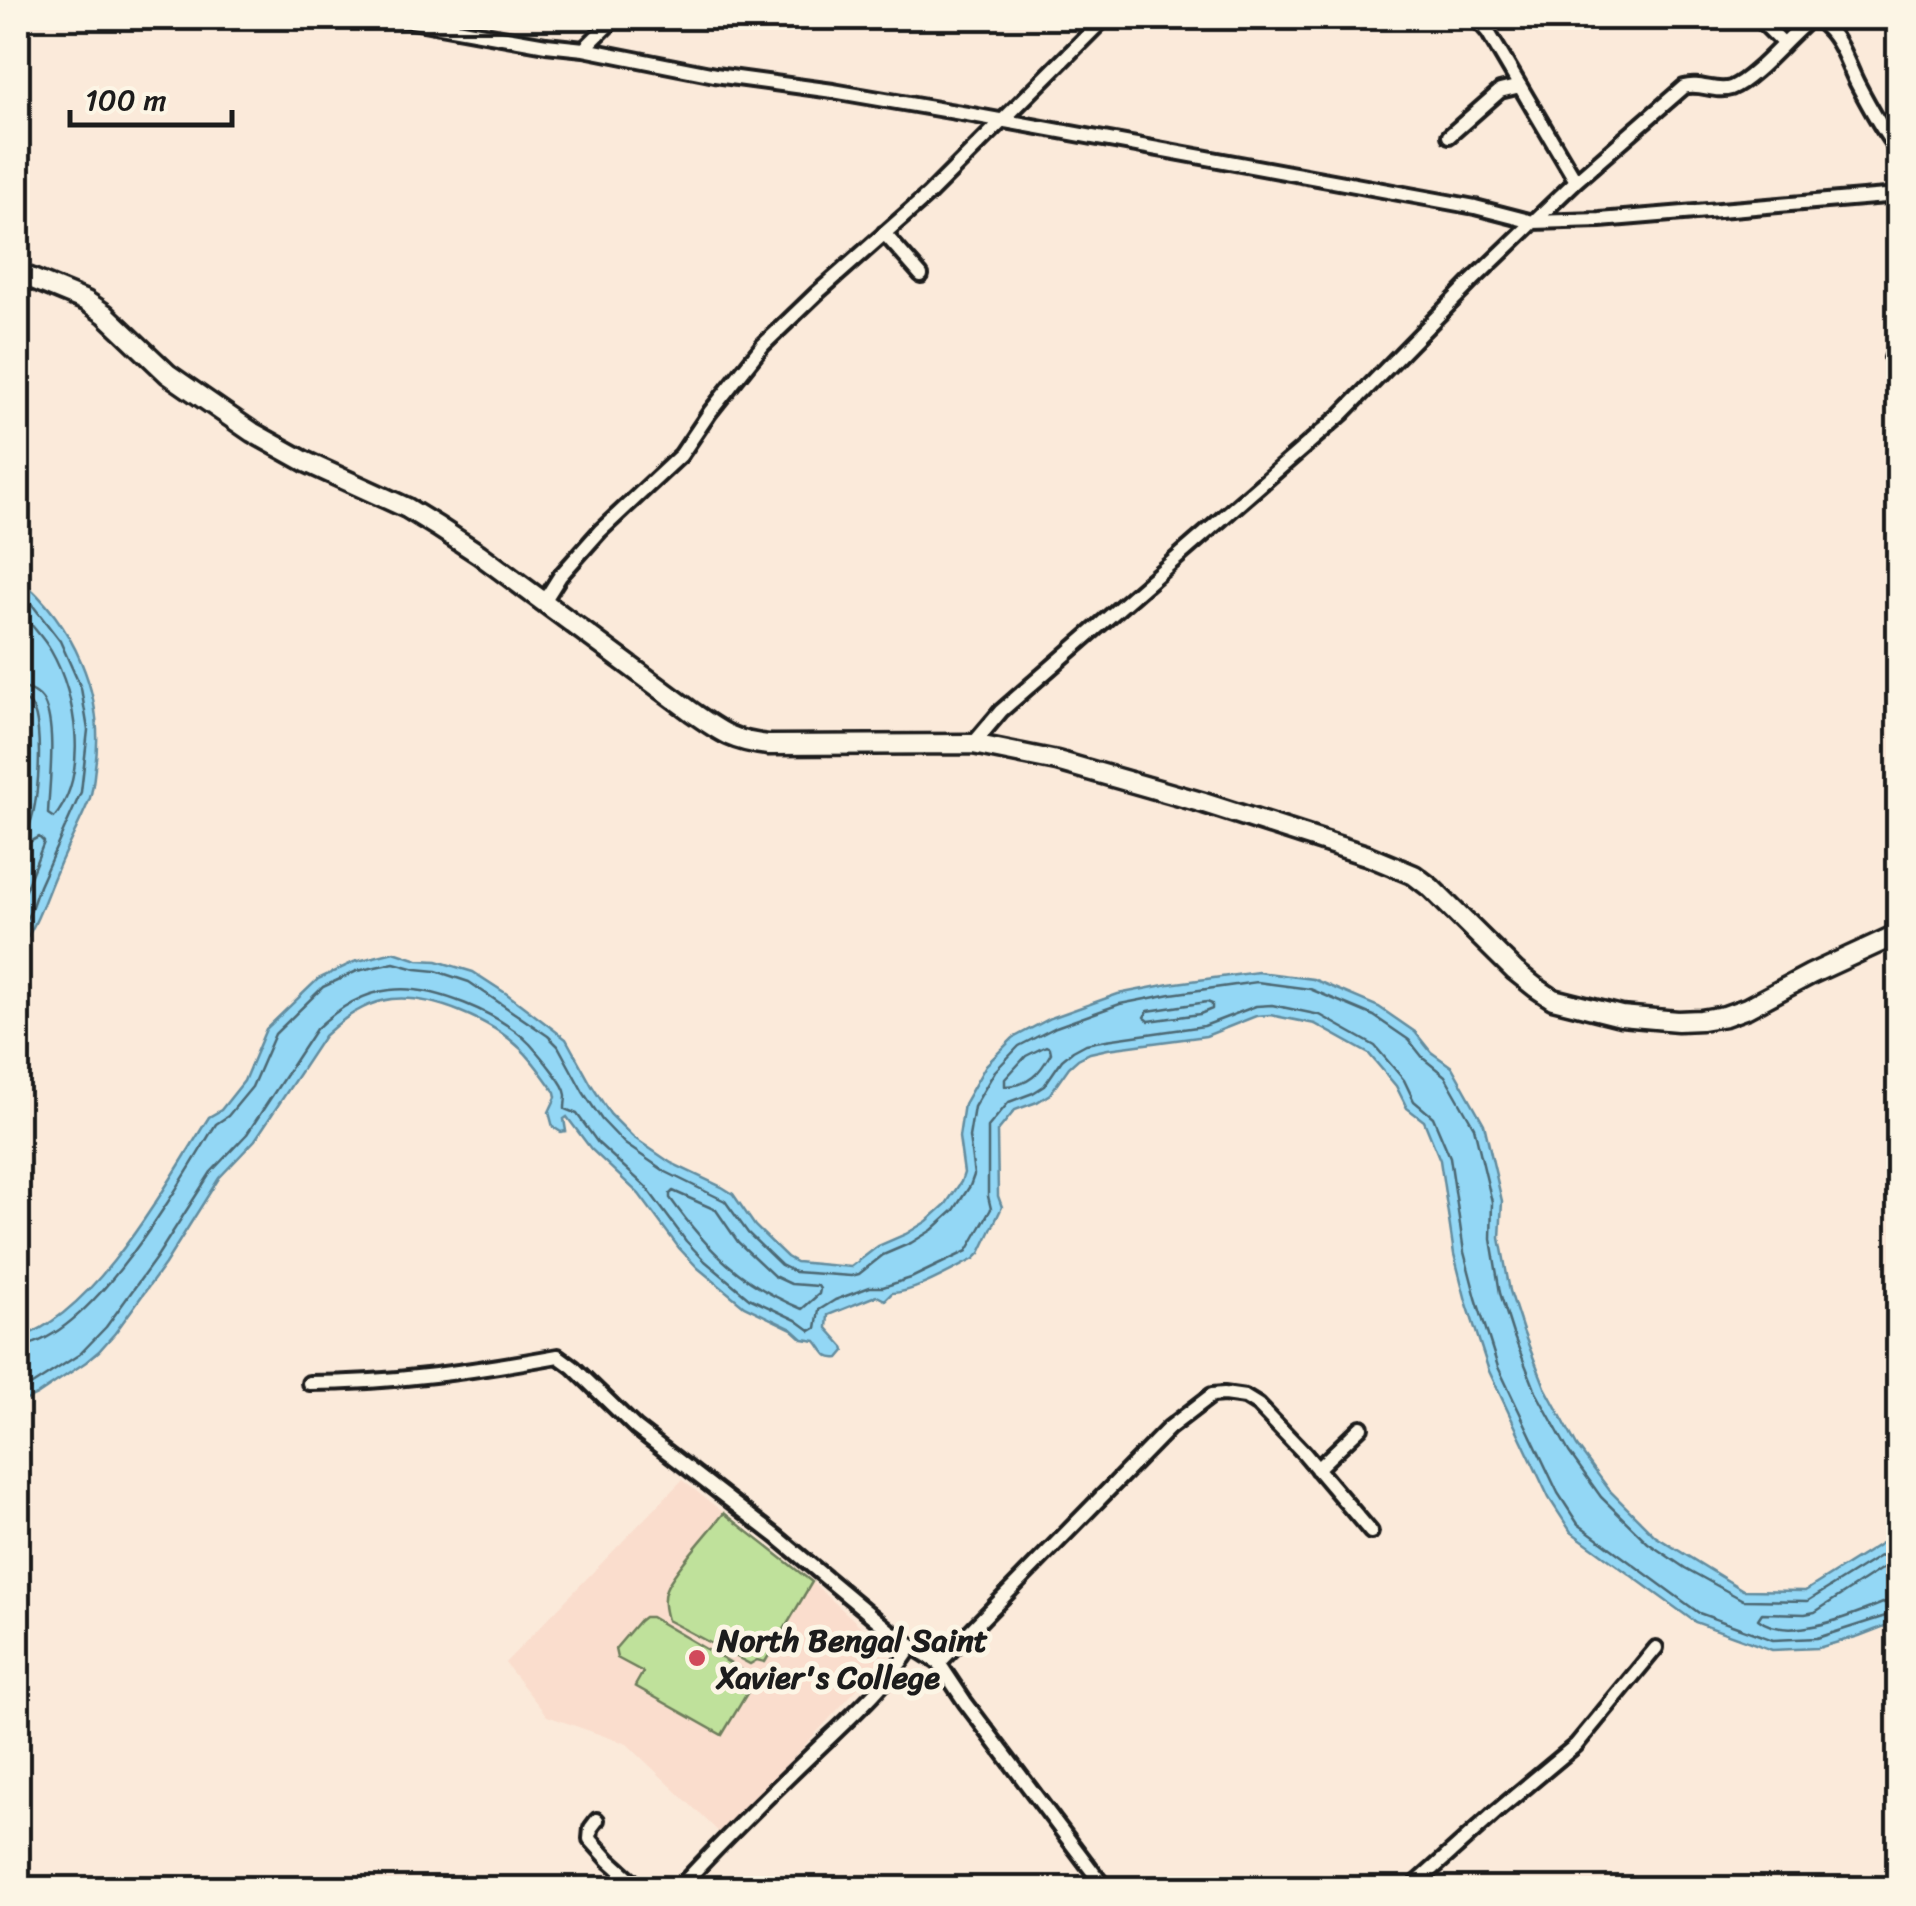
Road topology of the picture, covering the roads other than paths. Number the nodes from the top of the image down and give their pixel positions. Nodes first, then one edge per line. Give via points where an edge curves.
1 (395, 18) edge
2 (614, 18) edge
3 (1105, 18) edge
4 (1476, 18) edge
5 (1758, 18) edge
6 (1815, 19) edge
7 (1783, 44) junction
8 (584, 49) junction
9 (1520, 86) junction
10 (1002, 121) junction
11 (1898, 121) edge
12 (1886, 134) junction
13 (1449, 136) dead end
14 (1898, 152) edge
15 (1576, 181) junction
16 (1898, 196) edge
17 (1533, 222) junction
18 (884, 233) junction
19 (18, 273) edge
20 (921, 275) dead end
21 (543, 603) junction
22 (973, 744) junction
23 (1898, 934) edge
24 (309, 1384) dead end
25 (1361, 1427) dead end
26 (1317, 1469) junction
27 (1371, 1532) dead end
28 (912, 1646) junction
29 (1656, 1648) dead end
30 (939, 1663) junction
31 (598, 1820) dead end
32 (640, 1888) edge
33 (678, 1888) edge
34 (1106, 1888) edge
35 (1414, 1888) edge

1 - 8 street
2 - 8 street
3 - 10 street
4 - 9 street
5 - 7 street
6 - 7 street
6 - 12 street via 1838,40
7 - 15 street via 1732,87 1684,87
8 - 10 street
9 - 13 street via 1500,91
9 - 15 street
10 - 17 street
10 - 18 street
11 - 12 street
12 - 14 street
15 - 17 street
16 - 17 street
17 - 22 street via 1342,414 1001,711
18 - 20 street
18 - 21 street via 764,346 682,454 600,532
19 - 21 street via 86,301 168,374 241,425 407,508
21 - 22 street via 740,742
22 - 23 street via 1130,782 1392,865 1432,888 1535,988 1621,1016 1724,1016
24 - 28 street via 460,1374 558,1356 636,1428
25 - 26 street
26 - 27 street
26 - 30 street via 1245,1397 1202,1401
28 - 30 street
28 - 33 street via 849,1719
29 - 35 street via 1576,1745
30 - 34 street
31 - 32 street via 590,1838

